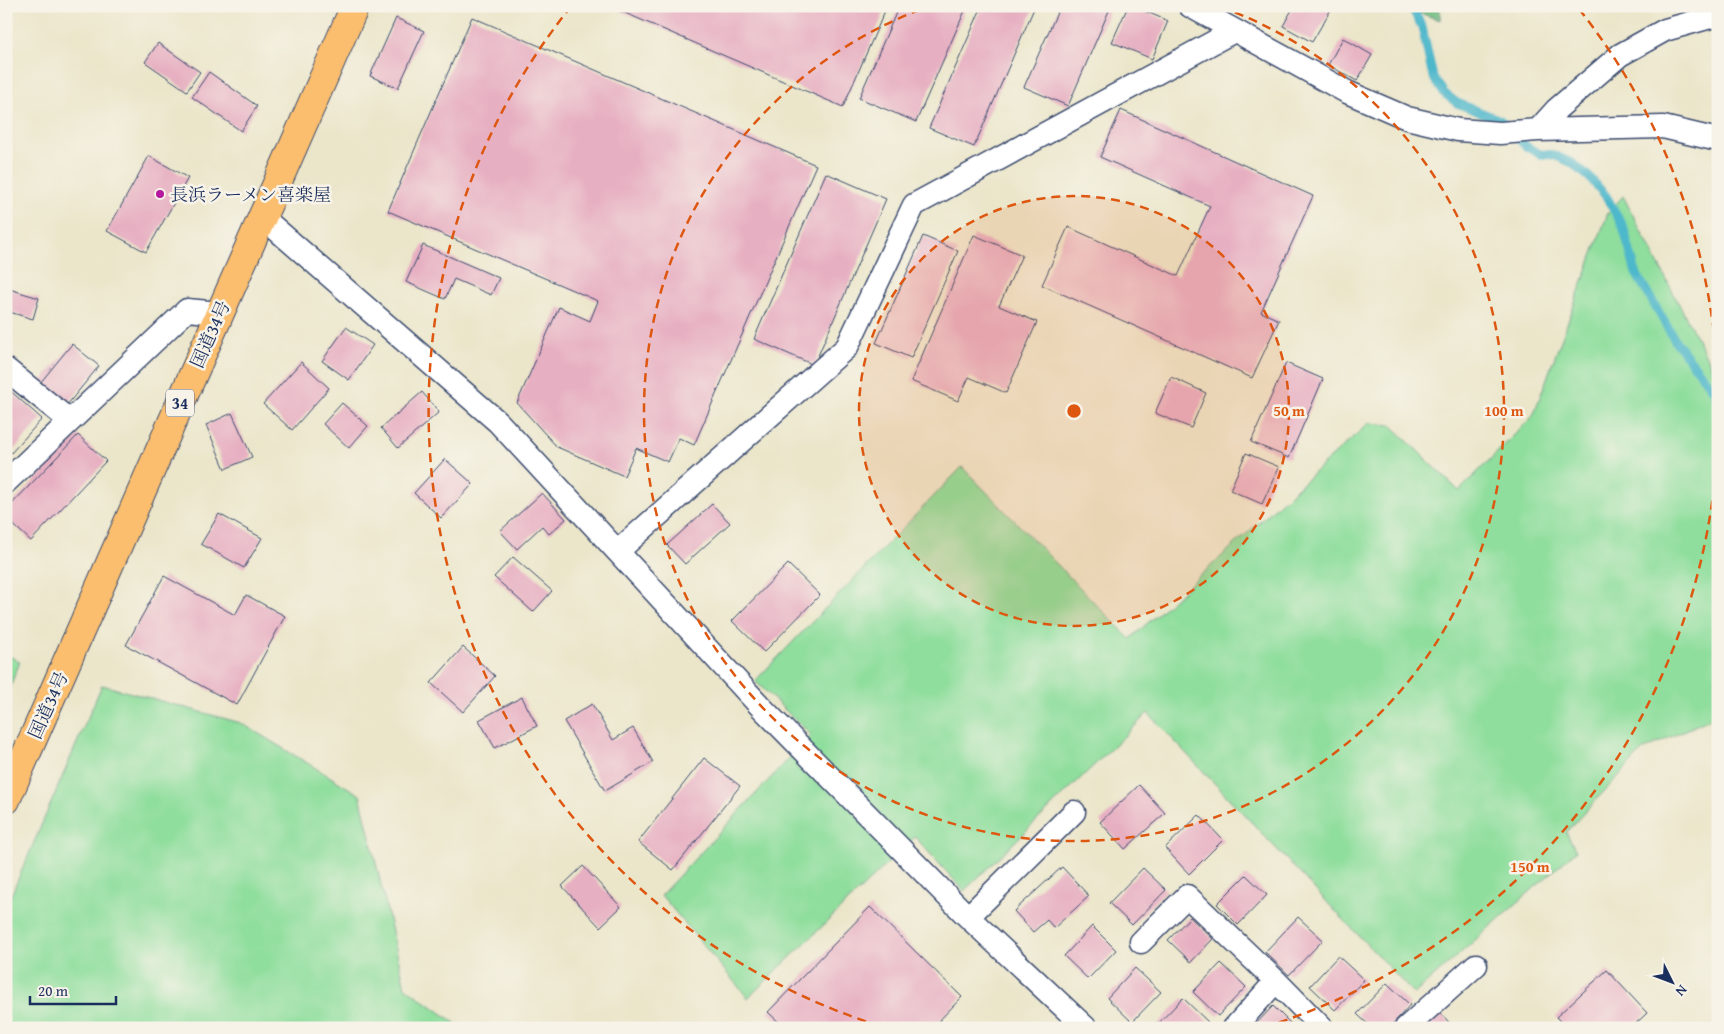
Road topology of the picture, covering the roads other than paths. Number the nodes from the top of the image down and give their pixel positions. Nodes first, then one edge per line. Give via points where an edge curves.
1 (355, 6) edge
2 (1190, 6) edge
3 (1718, 15) edge
4 (1234, 31) junction
5 (1538, 130) junction
6 (1718, 140) edge
7 (262, 217) junction
8 (220, 313) junction
9 (6, 369) edge
10 (70, 421) junction
11 (6, 482) edge
12 (618, 551) junction
13 (6, 800) edge
14 (1074, 812) dead end
15 (968, 917) junction
16 (1141, 942) dead end
17 (1476, 965) dead end
18 (1276, 981) junction
19 (1086, 1028) edge
20 (1234, 1028) edge
21 (1322, 1028) edge
22 (1406, 1028) edge

1 - 7 highway, 国道34号 / 34
2 - 4 street
3 - 5 street via 1665,30 1620,55 1557,109
4 - 5 street via 1347,92 1407,118 1458,130
4 - 12 street via 914,205 847,346
5 - 6 street via 1663,126
7 - 8 highway, 国道34号 / 34
7 - 12 street via 498,422
8 - 10 street via 187,310
8 - 13 highway, 国道34号 / 34
9 - 10 street
10 - 11 street
12 - 15 street via 762,708
14 - 15 street
15 - 19 street
16 - 18 street via 1187,896
17 - 22 street
18 - 20 street
18 - 21 street

